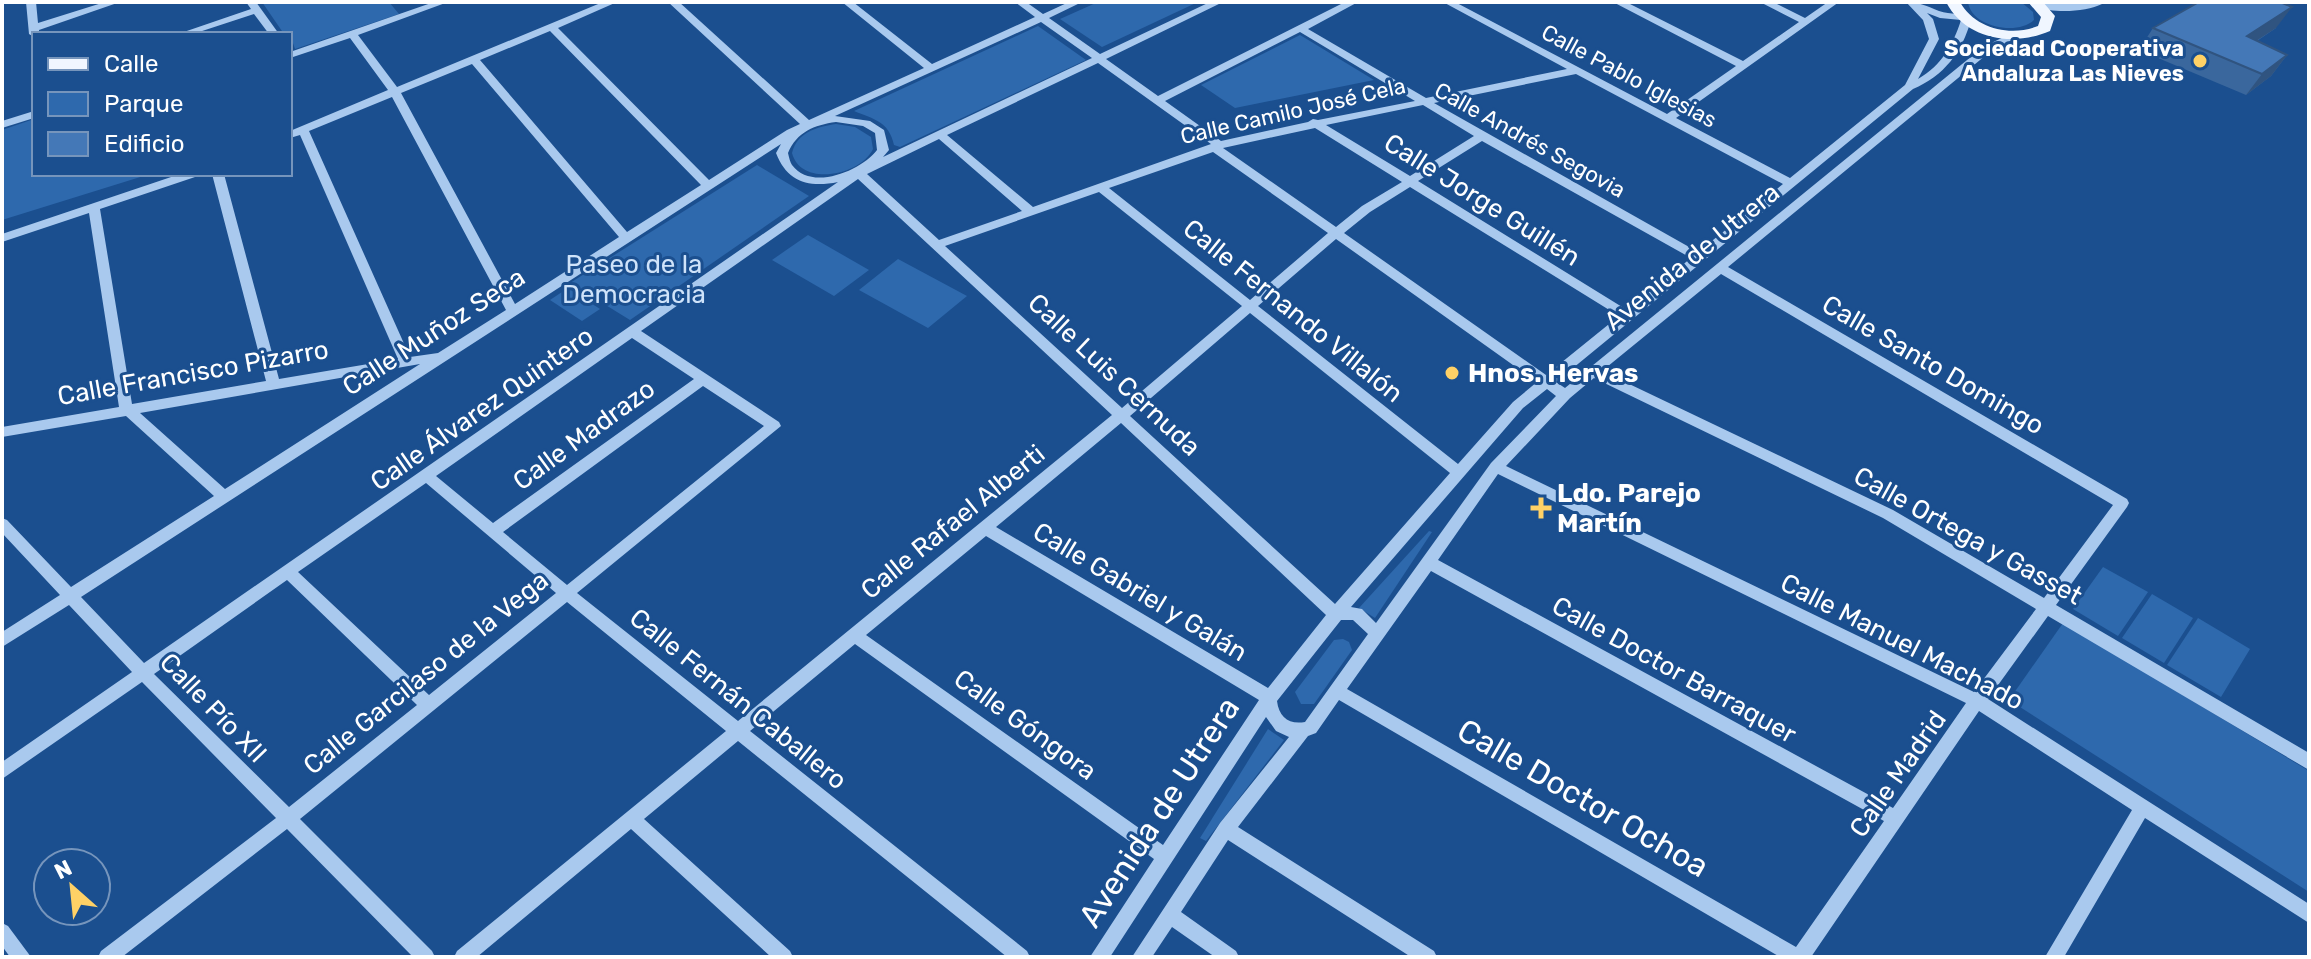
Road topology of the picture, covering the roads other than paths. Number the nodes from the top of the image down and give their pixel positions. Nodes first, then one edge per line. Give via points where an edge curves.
1 (31, 2) edge
2 (115, 2) edge
3 (399, 2) edge
4 (443, 2) edge
5 (612, 2) edge
6 (673, 2) edge
7 (847, 2) edge
8 (1020, 2) edge
9 (1077, 2) edge
10 (1218, 2) edge
11 (1353, 2) edge
12 (1448, 2) edge
13 (1618, 2) edge
14 (1765, 2) edge
15 (1834, 2) edge
16 (1912, 2) edge
17 (1925, 2) edge
18 (2056, 2) edge
19 (2099, 3) edge
20 (2039, 4) edge
21 (254, 6) edge
22 (2076, 7) junction
23 (1958, 11) edge
24 (408, 14) junction
25 (1042, 18) junction
26 (1806, 22) junction
27 (2048, 22) junction
28 (552, 27) junction
29 (1300, 28) junction
30 (34, 31) edge
31 (188, 32) edge
32 (273, 32) edge
33 (352, 34) junction
34 (2016, 35) junction
35 (292, 54) edge
36 (1100, 58) junction
37 (473, 59) junction
38 (1743, 65) junction
39 (929, 67) junction
40 (1575, 71) junction
41 (1909, 87) junction
42 (395, 92) junction
43 (1158, 100) junction
44 (1421, 101) junction
45 (32, 115) edge
46 (1667, 119) junction
47 (1313, 122) junction
48 (2, 125) edge
49 (808, 125) junction
50 (303, 129) junction
51 (292, 134) edge
52 (940, 135) junction
53 (1482, 136) junction
54 (1216, 146) junction
55 (859, 173) junction
56 (219, 176) edge
57 (170, 178) edge
58 (1411, 181) junction
59 (707, 184) junction
60 (1792, 184) junction
61 (1099, 186) junction
62 (94, 209) junction
63 (1030, 211) junction
64 (1335, 234) junction
65 (625, 237) junction
66 (2, 238) edge
67 (936, 245) junction
68 (1700, 258) junction
69 (1720, 268) junction
70 (1250, 308) junction
71 (512, 310) junction
72 (1628, 316) junction
73 (634, 333) junction
74 (439, 357) junction
75 (405, 361) junction
76 (1592, 372) junction
77 (703, 379) junction
78 (273, 383) junction
79 (1544, 383) junction
80 (1565, 395) junction
81 (126, 408) junction
82 (1122, 415) junction
83 (2, 432) edge
84 (1496, 467) junction
85 (1458, 472) junction
86 (427, 476) junction
87 (223, 496) junction
88 (2122, 503) joint
89 (2, 524) edge
90 (985, 528) junction
91 (493, 531) junction
92 (1428, 562) junction
93 (289, 573) junction
94 (566, 593) junction
95 (70, 597) junction
96 (2047, 606) junction
97 (1336, 613) junction
98 (1377, 633) junction
99 (854, 635) junction
100 (2, 640) edge
101 (143, 673) junction
102 (1339, 692) junction
103 (1269, 698) junction
104 (1977, 701) junction
105 (427, 704) junction
106 (739, 729) junction
107 (1302, 732) junction
108 (2309, 762) edge
109 (2, 771) edge
110 (2142, 808) junction
111 (631, 818) junction
112 (1896, 819) junction
113 (286, 820) junction
114 (1226, 829) junction
115 (1166, 857) junction
116 (1169, 914) junction
117 (2309, 914) edge
118 (2, 932) edge
119 (22, 957) edge
120 (107, 957) edge
121 (426, 957) edge
122 (463, 957) edge
123 (784, 957) edge
124 (1021, 957) edge
125 (1099, 957) edge
126 (1141, 957) edge
127 (1230, 957) edge
128 (1428, 957) edge
129 (1798, 957) edge
130 (2054, 957) edge

1 - 30 street
2 - 30 street
3 - 24 street
4 - 24 street
5 - 28 street
6 - 49 street
7 - 39 street
8 - 25 street
9 - 25 street, Calle Muñoz Seca
10 - 36 street, Calle Álvarez Quintero
11 - 29 street
12 - 40 street, Calle Pablo Iglesias
13 - 38 street
14 - 26 street
15 - 26 street
16 - 23 street via 1940,15
16 - 41 street, Avenida de Utrera via 1928,19 1934,39
17 - 23 street
18 - 22 street
19 - 22 street
19 - 27 street
20 - 22 street
20 - 27 main road
21 - 31 street
21 - 32 street
23 - 34 main road via 1988,30
23 - 41 street, Avenida de Utrera via 1955,52
24 - 33 street
25 - 36 street
25 - 39 street, Calle Muñoz Seca
26 - 38 street
27 - 34 main road via 2038,32
28 - 37 street
28 - 59 street
29 - 43 street
29 - 44 street, Calle Andrés Segovia
33 - 35 street
33 - 42 street
34 - 69 street, Avenida de Utrera via 1987,49
36 - 43 street
36 - 52 street, Calle Álvarez Quintero
37 - 42 street
37 - 65 street
38 - 46 street
39 - 49 street, Calle Muñoz Seca
40 - 44 street, Calle Camilo José Cela
40 - 46 street, Calle Pablo Iglesias
41 - 60 street, Avenida de Utrera
42 - 50 street
42 - 71 street
43 - 54 street
44 - 47 street, Calle Camilo José Cela
44 - 53 street, Calle Andrés Segovia
45 - 48 street
46 - 60 street, Calle Pablo Iglesias
47 - 54 street, Calle Camilo José Cela
47 - 58 street, Calle Jorge Guillén
49 - 55 street via 846,119 880,132 881,155
49 - 55 street via 783,147 787,167 820,180
49 - 59 street, Calle Muñoz Seca
50 - 51 street
50 - 75 street
52 - 55 street, Calle Álvarez Quintero
52 - 63 street
53 - 58 street, Calle Rafael Alberti
53 - 68 street, Calle Andrés Segovia
54 - 61 street, Calle Camilo José Cela
54 - 64 street
55 - 67 street, Calle Luis Cernuda
55 - 73 street, Calle Álvarez Quintero
56 - 78 street
57 - 62 street
58 - 64 street, Calle Rafael Alberti
58 - 72 street, Calle Jorge Guillén
59 - 65 street, Calle Muñoz Seca
60 - 68 street, Avenida de Utrera
61 - 63 street, Calle Camilo José Cela
61 - 70 street, Calle Fernando Villalón
62 - 66 street
62 - 81 street
63 - 67 street, Calle Camilo José Cela
64 - 70 street, Calle Rafael Alberti
64 - 79 street
65 - 71 street, Calle Muñoz Seca
67 - 82 street, Calle Luis Cernuda
68 - 72 street, Avenida de Utrera
69 - 76 street, Avenida de Utrera
69 - 88 street, Calle Santo Domingo
70 - 82 street, Calle Rafael Alberti
70 - 85 street, Calle Fernando Villalón
71 - 74 street, Calle Muñoz Seca
72 - 79 street, Avenida de Utrera
73 - 77 street
73 - 86 street, Calle Álvarez Quintero
74 - 75 street, Calle Francisco Pizarro
74 - 87 street, Calle Muñoz Seca
75 - 78 street, Calle Francisco Pizarro
76 - 80 street, Avenida de Utrera
76 - 96 street, Calle Ortega y Gasset via 1888,514
77 - 91 street, Calle Madrazo
77 - 94 street, Calle Garcilaso de la Vega via 774,426
78 - 81 street, Calle Francisco Pizarro
79 - 80 street
79 - 85 street, Avenida de Utrera
80 - 84 street, Avenida de Utrera
81 - 83 street, Calle Francisco Pizarro
81 - 87 street
82 - 90 street, Calle Rafael Alberti
82 - 97 street, Calle Luis Cernuda
84 - 92 street, Avenida de Utrera
84 - 104 street, Calle Manuel Machado
85 - 97 street, Avenida de Utrera
86 - 91 street, Calle Fernán Caballero
86 - 93 street, Calle Álvarez Quintero
87 - 95 street, Calle Muñoz Seca
88 - 96 street, Calle Madrid
89 - 95 street, Calle Pío XII
90 - 99 street, Calle Rafael Alberti
90 - 103 street, Calle Gabriel y Galán
91 - 94 street, Calle Fernán Caballero
92 - 98 street, Avenida de Utrera
92 - 112 street, Calle Doctor Barraquer
93 - 101 street, Calle Álvarez Quintero
93 - 105 street
94 - 105 street, Calle Garcilaso de la Vega
94 - 106 street, Calle Fernán Caballero
95 - 100 street, Calle Muñoz Seca
95 - 101 street, Calle Pío XII
96 - 104 street, Calle Madrid
96 - 108 street, Calle Ortega y Gasset
97 - 98 street, Calle Luis Cernuda via 1357,614
97 - 103 street, Avenida de Utrera
98 - 102 street, Avenida de Utrera
99 - 106 street, Calle Rafael Alberti
99 - 115 street, Calle Góngora
101 - 109 street, Calle Álvarez Quintero
101 - 113 street, Calle Pío XII
102 - 107 street, Avenida de Utrera
102 - 129 street, Calle Doctor Ochoa
103 - 107 street via 1269,711 1278,723
103 - 115 street, Avenida de Utrera
104 - 110 street, Calle Manuel Machado
104 - 112 street, Calle Madrid
105 - 113 street, Calle Garcilaso de la Vega
106 - 111 street, Calle Rafael Alberti
106 - 124 street, Calle Fernán Caballero
107 - 114 street
110 - 117 street, Calle Manuel Machado
110 - 130 street
111 - 122 street, Calle Rafael Alberti
111 - 123 street
112 - 129 street, Calle Madrid
113 - 120 street, Calle Garcilaso de la Vega
113 - 121 street, Calle Pío XII
114 - 116 street
114 - 128 street
115 - 125 street, Avenida de Utrera
116 - 126 street
116 - 127 street
118 - 119 street

